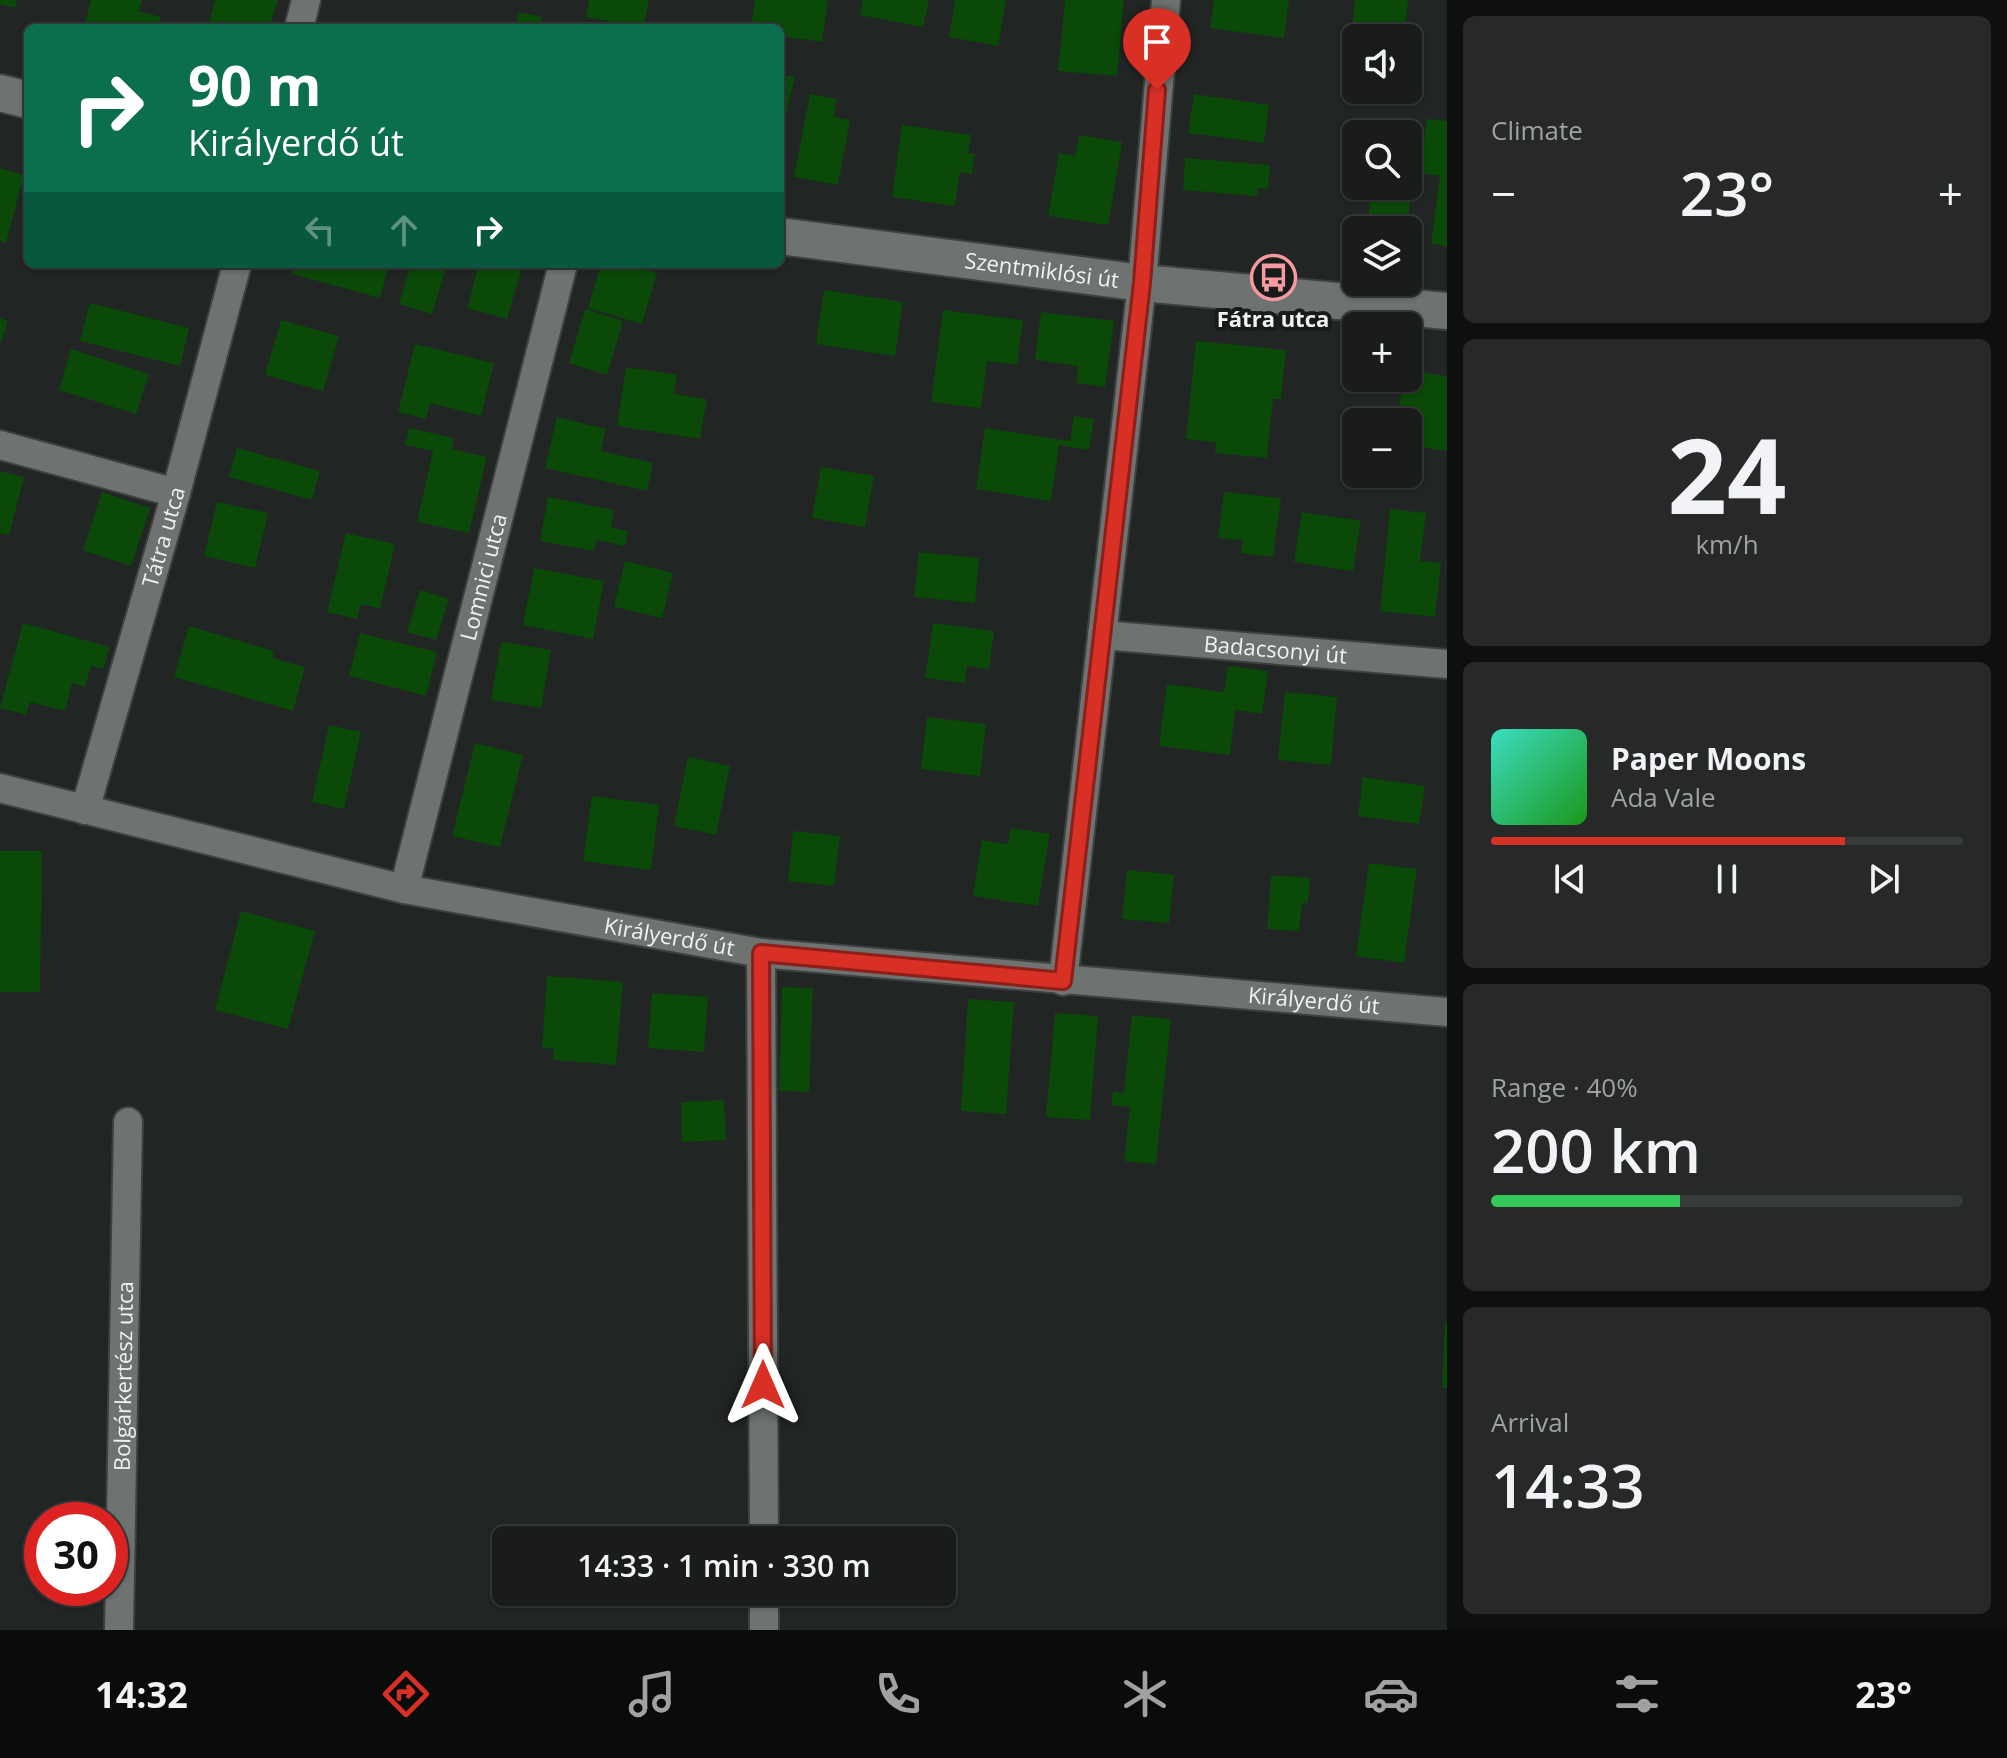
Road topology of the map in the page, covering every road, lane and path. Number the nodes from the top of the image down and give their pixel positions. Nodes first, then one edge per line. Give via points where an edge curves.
1 (306, 0) edge
2 (1166, 0) edge
3 (300, 24) edge
4 (0, 93) edge
5 (24, 99) edge
6 (784, 237) edge
7 (236, 268) edge
8 (562, 268) edge
9 (1142, 283) junction
10 (1447, 311) edge
11 (0, 445) edge
12 (176, 493) junction
13 (1102, 635) junction
14 (1447, 664) edge
15 (0, 788) edge
16 (85, 810) junction
17 (404, 889) junction
18 (761, 953) junction
19 (1063, 981) junction
20 (1447, 1012) edge
21 (128, 1122) dead end
22 (764, 1526) edge
23 (764, 1606) edge
24 (119, 1630) edge
25 (764, 1630) edge

1 - 3 street
2 - 9 street
4 - 5 street
6 - 9 street, Szentmiklósi út
7 - 12 street, Tátra utca
8 - 17 street, Lomnici utca
9 - 10 street, Szentmiklósi út
9 - 13 street
11 - 12 street
12 - 16 street, Tátra utca
13 - 14 street, Badacsonyi út
13 - 19 street
15 - 16 street, Királyerdő út
16 - 17 street, Királyerdő út
17 - 18 street, Királyerdő út
18 - 19 street, Királyerdő út
18 - 22 street
19 - 20 street, Királyerdő út
21 - 24 street, Bolgárkertész utca
23 - 25 street

